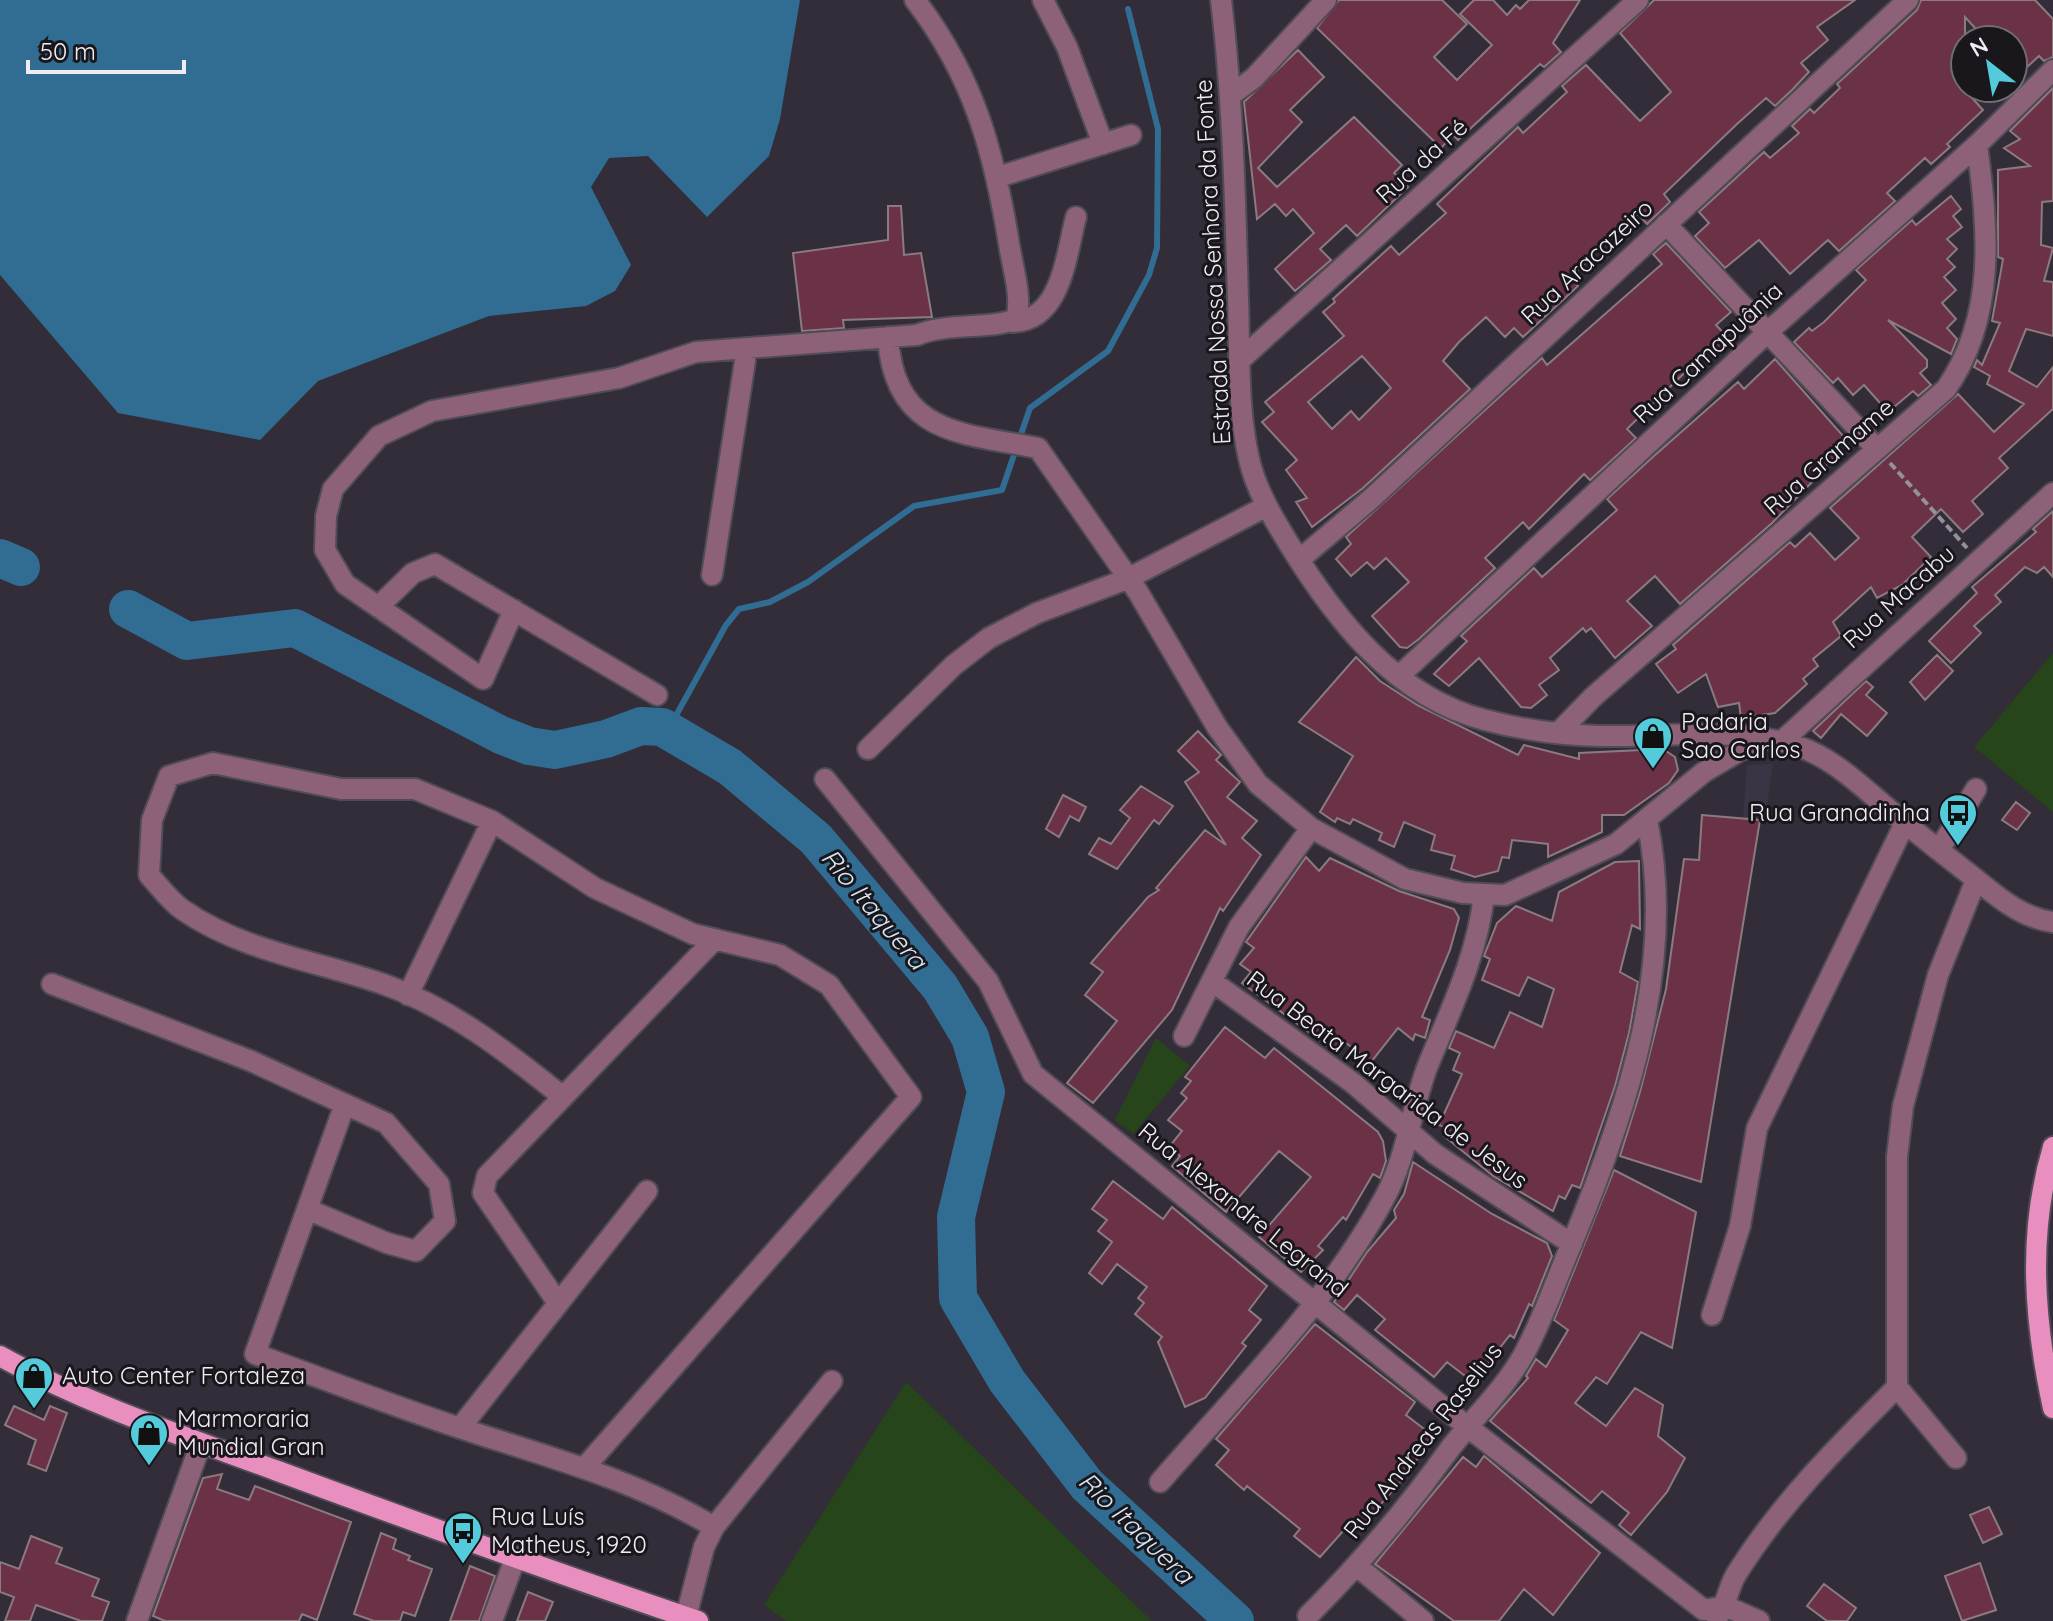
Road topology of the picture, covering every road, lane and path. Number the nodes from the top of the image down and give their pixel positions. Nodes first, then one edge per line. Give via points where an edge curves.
1 (915, 0) edge
2 (1043, 0) edge
3 (1221, 0) edge
4 (1326, 0) edge
5 (1638, 0) edge
6 (1908, 0) edge
7 (2053, 70) edge
8 (1231, 95) junction
9 (1131, 135) dead end
10 (1103, 144) junction
11 (1977, 145) junction
12 (998, 177) junction
13 (1076, 217) dead end
14 (1666, 224) junction
15 (1012, 322) junction
16 (1769, 331) junction
17 (888, 337) junction
18 (747, 348) junction
19 (1240, 360) junction
20 (1877, 449) junction
21 (2053, 493) edge
22 (1267, 506) junction
23 (1299, 560) junction
24 (1979, 560) junction
25 (712, 575) dead end
26 (1127, 579) junction
27 (378, 607) junction
28 (514, 610) junction
29 (1399, 676) junction
30 (657, 695) dead end
31 (1558, 733) junction
32 (1758, 740) junction
33 (1781, 742) junction
34 (868, 749) dead end
35 (825, 779) dead end
36 (1976, 789) dead end
37 (1647, 820) junction
38 (492, 821) junction
39 (1905, 823) junction
40 (1311, 828) junction
41 (1939, 850) junction
42 (1976, 880) junction
43 (1484, 894) junction
44 (2053, 922) edge
45 (715, 939) junction
46 (1213, 982) junction
47 (52, 984) dead end
48 (408, 995) junction
49 (1184, 1036) dead end
50 (563, 1097) junction
51 (345, 1104) junction
52 (1408, 1133) junction
53 (2053, 1147) edge
54 (647, 1191) dead end
55 (309, 1210) junction
56 (1572, 1244) junction
57 (1314, 1302) junction
58 (558, 1303) junction
59 (1712, 1315) dead end
60 (0, 1356) edge
61 (832, 1381) dead end
62 (1897, 1387) junction
63 (2053, 1408) edge
64 (460, 1428) junction
65 (1469, 1428) junction
66 (201, 1443) junction
67 (1956, 1458) dead end
68 (584, 1468) junction
69 (1160, 1482) dead end
70 (714, 1527) junction
71 (515, 1559) junction
72 (1357, 1566) junction
73 (1714, 1613) edge
74 (1308, 1616) dead end
75 (692, 1619) edge
76 (137, 1621) edge
77 (492, 1621) edge
78 (1423, 1621) edge
79 (1759, 1621) edge

1 - 12 street via 963,77
2 - 10 street via 1067,47
3 - 8 street, Estrada Nossa Senhora da Fonte
4 - 8 street via 1254,78
5 - 19 street, Rua da Fé
6 - 14 street, Rua Aracazeiro
7 - 11 street, Rua Camapuânia
8 - 19 street, Estrada Nossa Senhora da Fonte
9 - 10 street
10 - 12 street
11 - 16 street, Rua Camapuânia
11 - 20 street, Rua Gramame via 1986,218 1986,281 1970,347 1946,389
12 - 15 street via 1016,283 1018,312
13 - 15 street via 1052,299 1031,320
14 - 16 street
14 - 23 street, Rua Aracazeiro
15 - 17 street via 934,327 917,335
16 - 20 street
16 - 29 street, Rua Camapuânia
17 - 18 street
17 - 26 street via 895,377 914,409 950,432 1038,448
18 - 25 street
18 - 27 street via 696,352 619,378 432,411 379,436 333,489 325,550 345,584
19 - 22 street, Estrada Nossa Senhora da Fonte via 1249,461
20 - 24 path
20 - 31 street, Rua Gramame
21 - 24 street, Rua Macabu
22 - 23 street, Estrada Nossa Senhora da Fonte
22 - 26 street
23 - 29 street, Estrada Nossa Senhora da Fonte via 1346,627
24 - 33 street, Rua Macabu
26 - 34 street via 1037,613 989,638
26 - 40 street via 1252,776
27 - 28 street via 413,573 435,564
27 - 28 street via 483,679
28 - 30 street
29 - 31 street, Estrada Nossa Senhora da Fonte via 1443,704 1480,719
31 - 32 street, Estrada Nossa Senhora da Fonte
32 - 33 street
32 - 37 street via 1704,772
33 - 39 street via 1835,765
35 - 57 street, Rua Alexandre Legrand via 988,981 1033,1074
36 - 41 street
37 - 43 street via 1616,844 1562,871 1505,895
37 - 56 street, Rua Andreas Raselius via 1657,910 1643,1031 1607,1158
38 - 45 street via 595,888 693,934
38 - 48 street
38 - 48 street via 415,789 341,789 213,763 169,776 152,820 149,875 182,909 267,951
39 - 41 street
39 - 59 street via 1757,1128 1740,1226
40 - 43 street via 1405,879
40 - 46 street via 1239,927
41 - 42 street
42 - 44 street via 2008,905
42 - 62 street via 1938,975 1903,1106 1897,1157
43 - 52 street via 1471,956 1417,1093
45 - 50 street
45 - 68 street via 780,955 829,985 911,1097
46 - 49 street
46 - 52 street, Rua Beata Margarida de Jesus via 1353,1083
47 - 51 street via 251,1061
48 - 50 street via 489,1036
50 - 58 street via 487,1176 483,1193
51 - 55 street
51 - 55 street via 386,1123 439,1184 445,1221 416,1251
52 - 56 street, Rua Beata Margarida de Jesus
52 - 57 street via 1384,1198
53 - 63 main road via 2039,1192 2035,1285
54 - 58 street
55 - 64 street via 255,1354
56 - 65 street, Rua Andreas Raselius via 1523,1356
57 - 65 street, Rua Alexandre Legrand
57 - 69 street
58 - 64 street
60 - 66 main road
61 - 70 street
62 - 67 street
62 - 73 street via 1815,1469
64 - 68 street
65 - 72 street, Rua Andreas Raselius
65 - 73 street, Rua Alexandre Legrand
66 - 71 main road
66 - 76 street
68 - 70 street via 676,1504
70 - 75 street via 704,1547
71 - 75 main road
71 - 77 street
72 - 74 street, Rua Andreas Raselius
72 - 78 street
73 - 79 street, Rua Alexandre Legrand

